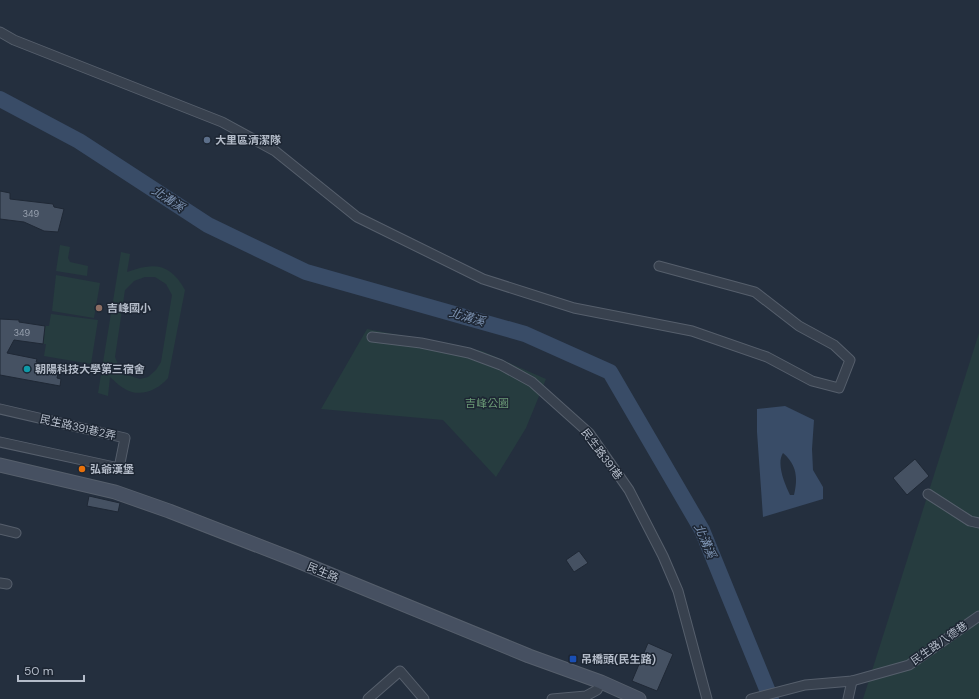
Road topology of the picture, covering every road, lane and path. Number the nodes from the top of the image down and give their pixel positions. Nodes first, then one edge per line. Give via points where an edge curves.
1 (0, 32) edge
2 (659, 266) dead end
3 (372, 337) dead end
4 (0, 409) edge
5 (0, 442) edge
6 (0, 465) edge
7 (928, 494) dead end
8 (979, 523) edge
9 (0, 529) edge
10 (16, 533) dead end
11 (979, 616) edge
12 (852, 681) junction
13 (601, 682) junction
14 (368, 699) edge
15 (424, 699) edge
16 (552, 699) edge
17 (639, 699) edge
18 (707, 699) edge
19 (751, 699) edge
20 (848, 699) edge

1 - 2 street via 222,122 275,151 357,217 483,279 574,308 692,331 767,358 812,381 839,388 850,360 834,345 800,326 755,292
3 - 18 street, 民生路391巷 via 421,343 469,353 501,365 532,382 589,433 629,490 663,556 678,591
4 - 5 street, 民生路391巷2弄 via 125,438 119,468
6 - 13 street, 民生路 via 115,492 169,511 529,656
7 - 8 street via 970,521
9 - 10 street
11 - 12 street, 民生路八德巷 via 909,665
12 - 19 street, 民生路八德巷 via 801,686
12 - 20 street
13 - 16 street via 597,690 586,696
13 - 17 street, 民生路
14 - 15 street via 400,671

